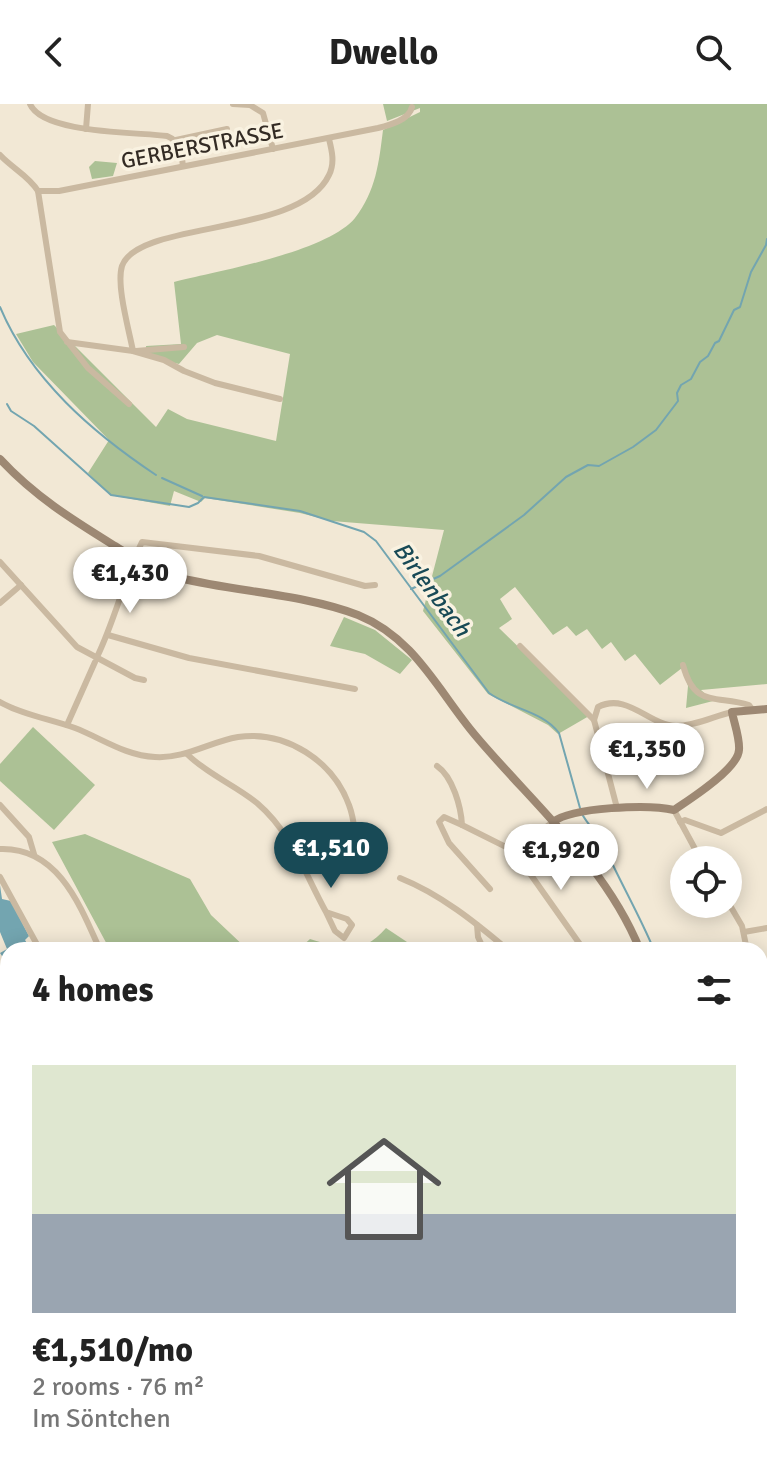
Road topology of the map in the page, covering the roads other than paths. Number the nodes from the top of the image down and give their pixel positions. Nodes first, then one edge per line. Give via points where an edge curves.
1 (30, 104) edge
2 (88, 104) edge
3 (233, 104) edge
4 (412, 107) dead end
5 (86, 129) junction
6 (227, 129) dead end
7 (329, 139) junction
8 (176, 140) junction
9 (273, 149) junction
10 (0, 155) edge
11 (183, 166) junction
12 (38, 191) junction
13 (67, 342) junction
14 (184, 347) dead end
15 (133, 351) junction
16 (280, 399) dead end
17 (129, 404) dead end
18 (0, 459) edge
19 (135, 558) junction
20 (0, 562) edge
21 (21, 585) junction
22 (375, 585) dead end
23 (0, 603) edge
24 (108, 635) junction
25 (520, 646) dead end
26 (96, 659) junction
27 (683, 665) dead end
28 (144, 680) dead end
29 (355, 689) dead end
30 (0, 702) edge
31 (752, 709) junction
32 (767, 709) edge
33 (732, 712) junction
34 (594, 720) junction
35 (67, 725) junction
36 (187, 754) junction
37 (437, 766) dead end
38 (0, 805) edge
39 (617, 808) junction
40 (767, 809) edge
41 (674, 810) junction
42 (553, 822) junction
43 (680, 822) junction
44 (462, 825) junction
45 (693, 846) edge
46 (0, 849) edge
47 (514, 851) junction
48 (34, 854) junction
49 (355, 854) dead end
50 (0, 877) edge
51 (400, 878) dead end
52 (490, 889) dead end
53 (326, 912) junction
54 (737, 918) edge
55 (477, 925) junction
56 (767, 928) edge
57 (744, 932) junction
58 (36, 942) edge
59 (96, 942) edge
60 (480, 942) edge
61 (498, 942) edge
62 (578, 942) edge
63 (636, 942) edge
64 (746, 942) edge

1 - 5 street via 40,115
2 - 5 street
3 - 9 street via 263,113
4 - 7 street, GERBERSTRASSE via 405,118 388,126
5 - 8 street
6 - 8 street
7 - 9 street, GERBERSTRASSE
7 - 15 street via 329,177 300,202 257,218 154,242 127,257 121,282
8 - 11 street
9 - 11 street, GERBERSTRASSE
10 - 12 street
11 - 12 street, GERBERSTRASSE
12 - 13 street via 60,332
13 - 15 street
13 - 17 street
14 - 15 street
15 - 16 street via 215,383
18 - 19 main road via 42,500
19 - 22 street via 142,542 259,556
19 - 24 street
19 - 42 main road via 178,578 343,611 388,631 414,654 475,735
20 - 21 street
21 - 23 street
21 - 26 street via 77,647
24 - 26 street
24 - 29 street via 189,658
25 - 34 street
26 - 28 street
26 - 35 street
27 - 31 street via 698,694
30 - 35 street
31 - 32 main road
31 - 33 main road
33 - 34 street via 676,726 610,703 598,707
33 - 41 main road via 737,758
34 - 39 street
35 - 36 street via 141,756
36 - 49 street via 249,736 302,749 338,783 354,825
36 - 53 street via 275,821
37 - 44 street via 446,775
38 - 48 street via 29,837
39 - 41 main road
39 - 42 main road
40 - 43 street via 721,833
41 - 43 street
42 - 47 street
42 - 63 main road via 607,890
43 - 45 street
44 - 47 street
44 - 52 street via 444,817 439,822 449,843
46 - 48 street
47 - 62 street
48 - 59 street via 61,876
50 - 58 street
51 - 55 street
53 - 53 street via 335,931 344,938 352,925
54 - 57 street
55 - 60 street
55 - 61 street
56 - 57 street
57 - 64 street

